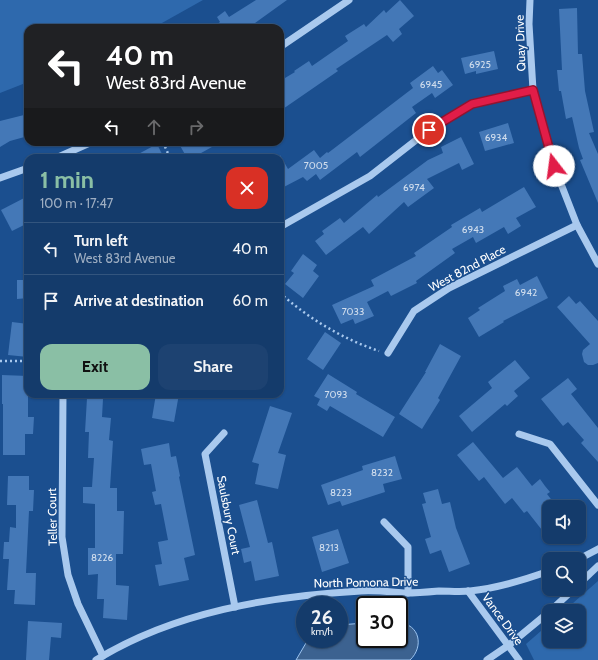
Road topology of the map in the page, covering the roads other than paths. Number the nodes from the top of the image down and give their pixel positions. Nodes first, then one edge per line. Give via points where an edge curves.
1 (349, 0) edge
2 (530, 0) edge
3 (284, 44) edge
4 (533, 90) junction
5 (83, 146) edge
6 (65, 154) edge
7 (24, 169) edge
8 (0, 178) edge
9 (577, 224) junction
10 (284, 225) edge
11 (598, 264) edge
12 (388, 354) road end
13 (63, 398) edge
14 (224, 433) dead end
15 (518, 434) dead end
16 (598, 505) edge
17 (384, 522) dead end
18 (598, 549) edge
19 (586, 555) edge
20 (598, 566) edge
21 (542, 573) edge
22 (586, 577) edge
23 (468, 591) junction
24 (408, 593) junction
25 (566, 596) edge
26 (557, 604) edge
27 (235, 607) junction
28 (542, 617) edge
29 (509, 645) junction
30 (103, 656) junction
31 (96, 660) edge
32 (487, 660) edge
33 (519, 660) edge

1 - 3 street
2 - 4 street, Quay Drive
4 - 9 street, Quay Drive via 554,166
4 - 10 street via 472,104 429,130 370,176
5 - 6 street
7 - 8 street
9 - 11 street, Quay Drive
9 - 12 street, West 82nd Place via 449,288 414,311
13 - 30 street, Teller Court via 62,537 68,575 78,604
14 - 27 street, Saulsbury Court via 206,454
15 - 16 street via 550,444
17 - 24 street via 408,547
18 - 19 street
20 - 22 street
21 - 23 street, North Pomona Drive via 505,585
23 - 24 street, North Pomona Drive
23 - 29 street, Vance Drive
24 - 27 street, North Pomona Drive via 362,591 301,595
25 - 26 street
27 - 30 street, North Pomona Drive via 167,626
28 - 29 street
29 - 32 street
29 - 33 street, Vance Drive
30 - 31 street, North Pomona Drive

